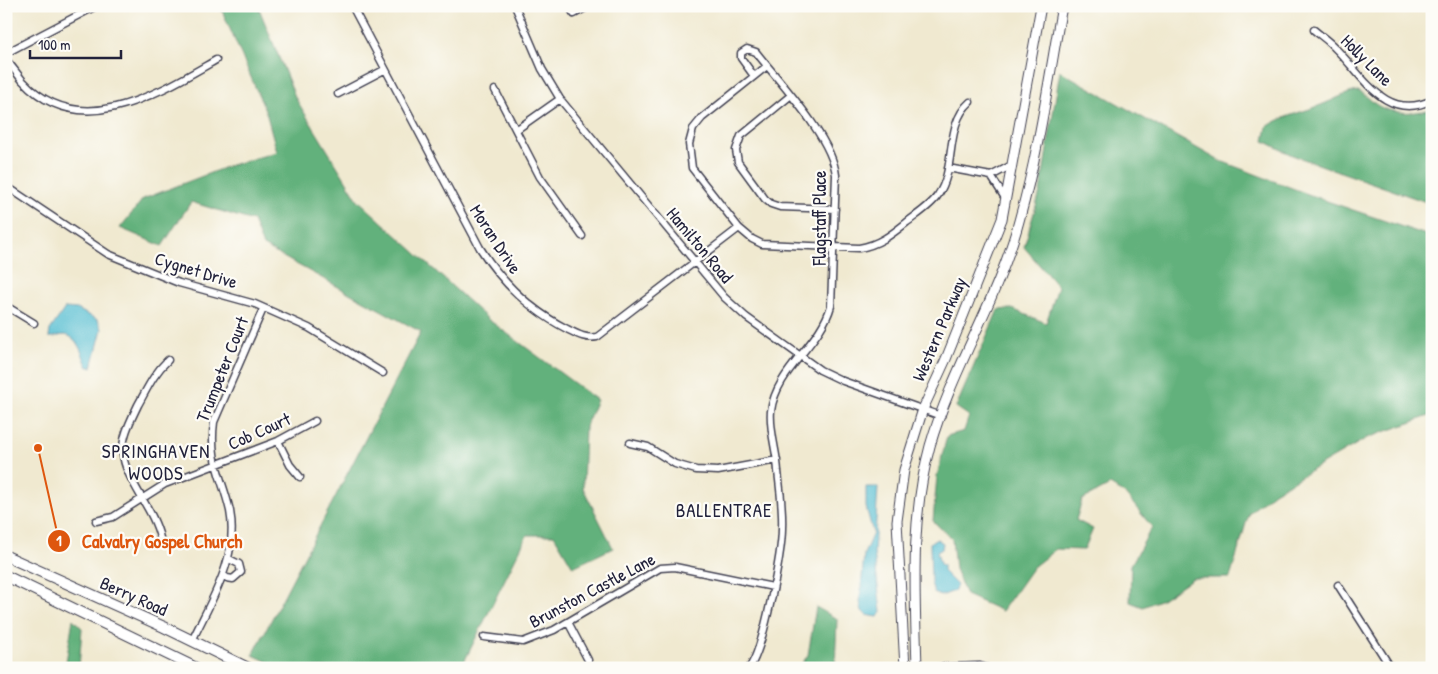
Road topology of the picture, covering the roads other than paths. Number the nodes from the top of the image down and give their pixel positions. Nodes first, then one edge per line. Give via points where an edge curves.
1 (96, 6) edge
2 (352, 6) edge
3 (515, 6) edge
4 (569, 6) edge
5 (589, 6) edge
6 (1041, 6) edge
7 (1062, 6) edge
8 (1314, 30) dead end
9 (6, 53) edge
10 (6, 60) edge
11 (216, 60) dead end
12 (767, 66) junction
13 (384, 70) junction
14 (754, 76) junction
15 (495, 90) dead end
16 (338, 94) dead end
17 (790, 96) junction
18 (560, 99) junction
19 (1432, 100) edge
20 (970, 102) dead end
21 (516, 130) junction
22 (1012, 165) junction
23 (948, 168) junction
24 (991, 176) junction
25 (9, 188) edge
26 (6, 197) edge
27 (1006, 199) junction
28 (835, 209) junction
29 (739, 228) junction
30 (582, 236) dead end
31 (834, 248) junction
32 (695, 262) junction
33 (6, 306) edge
34 (263, 309) junction
35 (34, 323) dead end
36 (801, 355) junction
37 (168, 360) dead end
38 (383, 372) dead end
39 (923, 409) junction
40 (941, 416) junction
41 (315, 421) dead end
42 (278, 441) junction
43 (630, 443) dead end
44 (777, 460) junction
45 (214, 466) junction
46 (300, 478) dead end
47 (142, 496) junction
48 (96, 521) dead end
49 (160, 538) dead end
50 (6, 556) edge
51 (229, 559) junction
52 (223, 575) junction
53 (6, 576) edge
54 (1338, 585) dead end
55 (773, 587) junction
56 (568, 622) junction
57 (484, 638) dead end
58 (192, 641) junction
59 (588, 660) dead end
60 (196, 668) edge
61 (248, 668) edge
62 (749, 668) edge
63 (905, 668) edge
64 (917, 668) edge
65 (921, 668) edge
66 (987, 668) edge
67 (1390, 668) edge

1 - 9 street
2 - 13 street, Moran Drive
3 - 18 street, Hamilton Road via 542,69
4 - 5 street via 574,14
6 - 22 main road, Western Parkway
7 - 40 main road, Western Parkway via 1019,222
8 - 19 street, Holly Lane via 1336,48 1378,96 1404,104 1424,104
10 - 11 street via 23,81 52,102 75,110 99,111 123,107
12 - 14 street
12 - 14 street, Flagstaff Place via 753,49 744,50 741,58
12 - 17 street, Flagstaff Place
13 - 16 street
13 - 32 street, Moran Drive via 488,261 524,302 554,322 582,336 597,337
14 - 29 street via 702,118 693,130 689,144 692,168
15 - 21 street
17 - 28 street, Flagstaff Place via 831,152 836,175
17 - 28 street via 741,136 736,150 738,162 771,204
18 - 21 street
18 - 32 street, Hamilton Road
20 - 23 street via 961,110 957,120
21 - 30 street via 541,179
22 - 24 street
22 - 27 main road, Western Parkway
23 - 24 street
23 - 31 street via 936,198 882,241 870,246
24 - 27 street
25 - 26 street
25 - 34 street, Cygnet Drive via 108,254 179,284 243,300
27 - 39 main road, Western Parkway via 1002,219
28 - 31 street, Flagstaff Place
29 - 31 street via 762,244
29 - 32 street, Moran Drive
31 - 36 street, Flagstaff Place via 830,312
32 - 36 street, Hamilton Road via 724,297 746,317
33 - 35 street
34 - 38 street, Cygnet Drive via 309,328
34 - 45 street, Trumpeter Court via 214,422
36 - 39 street, Hamilton Road via 820,370 843,381
36 - 44 street, Flagstaff Place via 773,398 771,413
37 - 47 street via 157,370 125,435 122,453
39 - 40 street, Hamilton Road
39 - 63 main road, Western Parkway via 904,470 897,521
40 - 64 main road, Western Parkway via 926,462 916,521
41 - 42 street, Cob Court
42 - 45 street, Cob Court
42 - 46 street
43 - 44 street via 696,470 718,471
44 - 55 street, Flagstaff Place via 782,529
45 - 47 street, Cob Court
45 - 51 street, Trumpeter Court via 230,513
47 - 48 street, Cob Court via 113,517
47 - 49 street via 154,517
50 - 58 highway, Berry Road
51 - 52 street, Trumpeter Court
51 - 52 street via 240,564 241,572 233,579
52 - 58 street, Trumpeter Court
53 - 60 highway
54 - 67 street
55 - 56 street, Brunston Castle Lane via 675,567 660,568
55 - 62 street, Flagstaff Place via 762,637
56 - 57 street, Brunston Castle Lane via 523,642
56 - 59 street
58 - 61 highway, Berry Road
65 - 66 street

